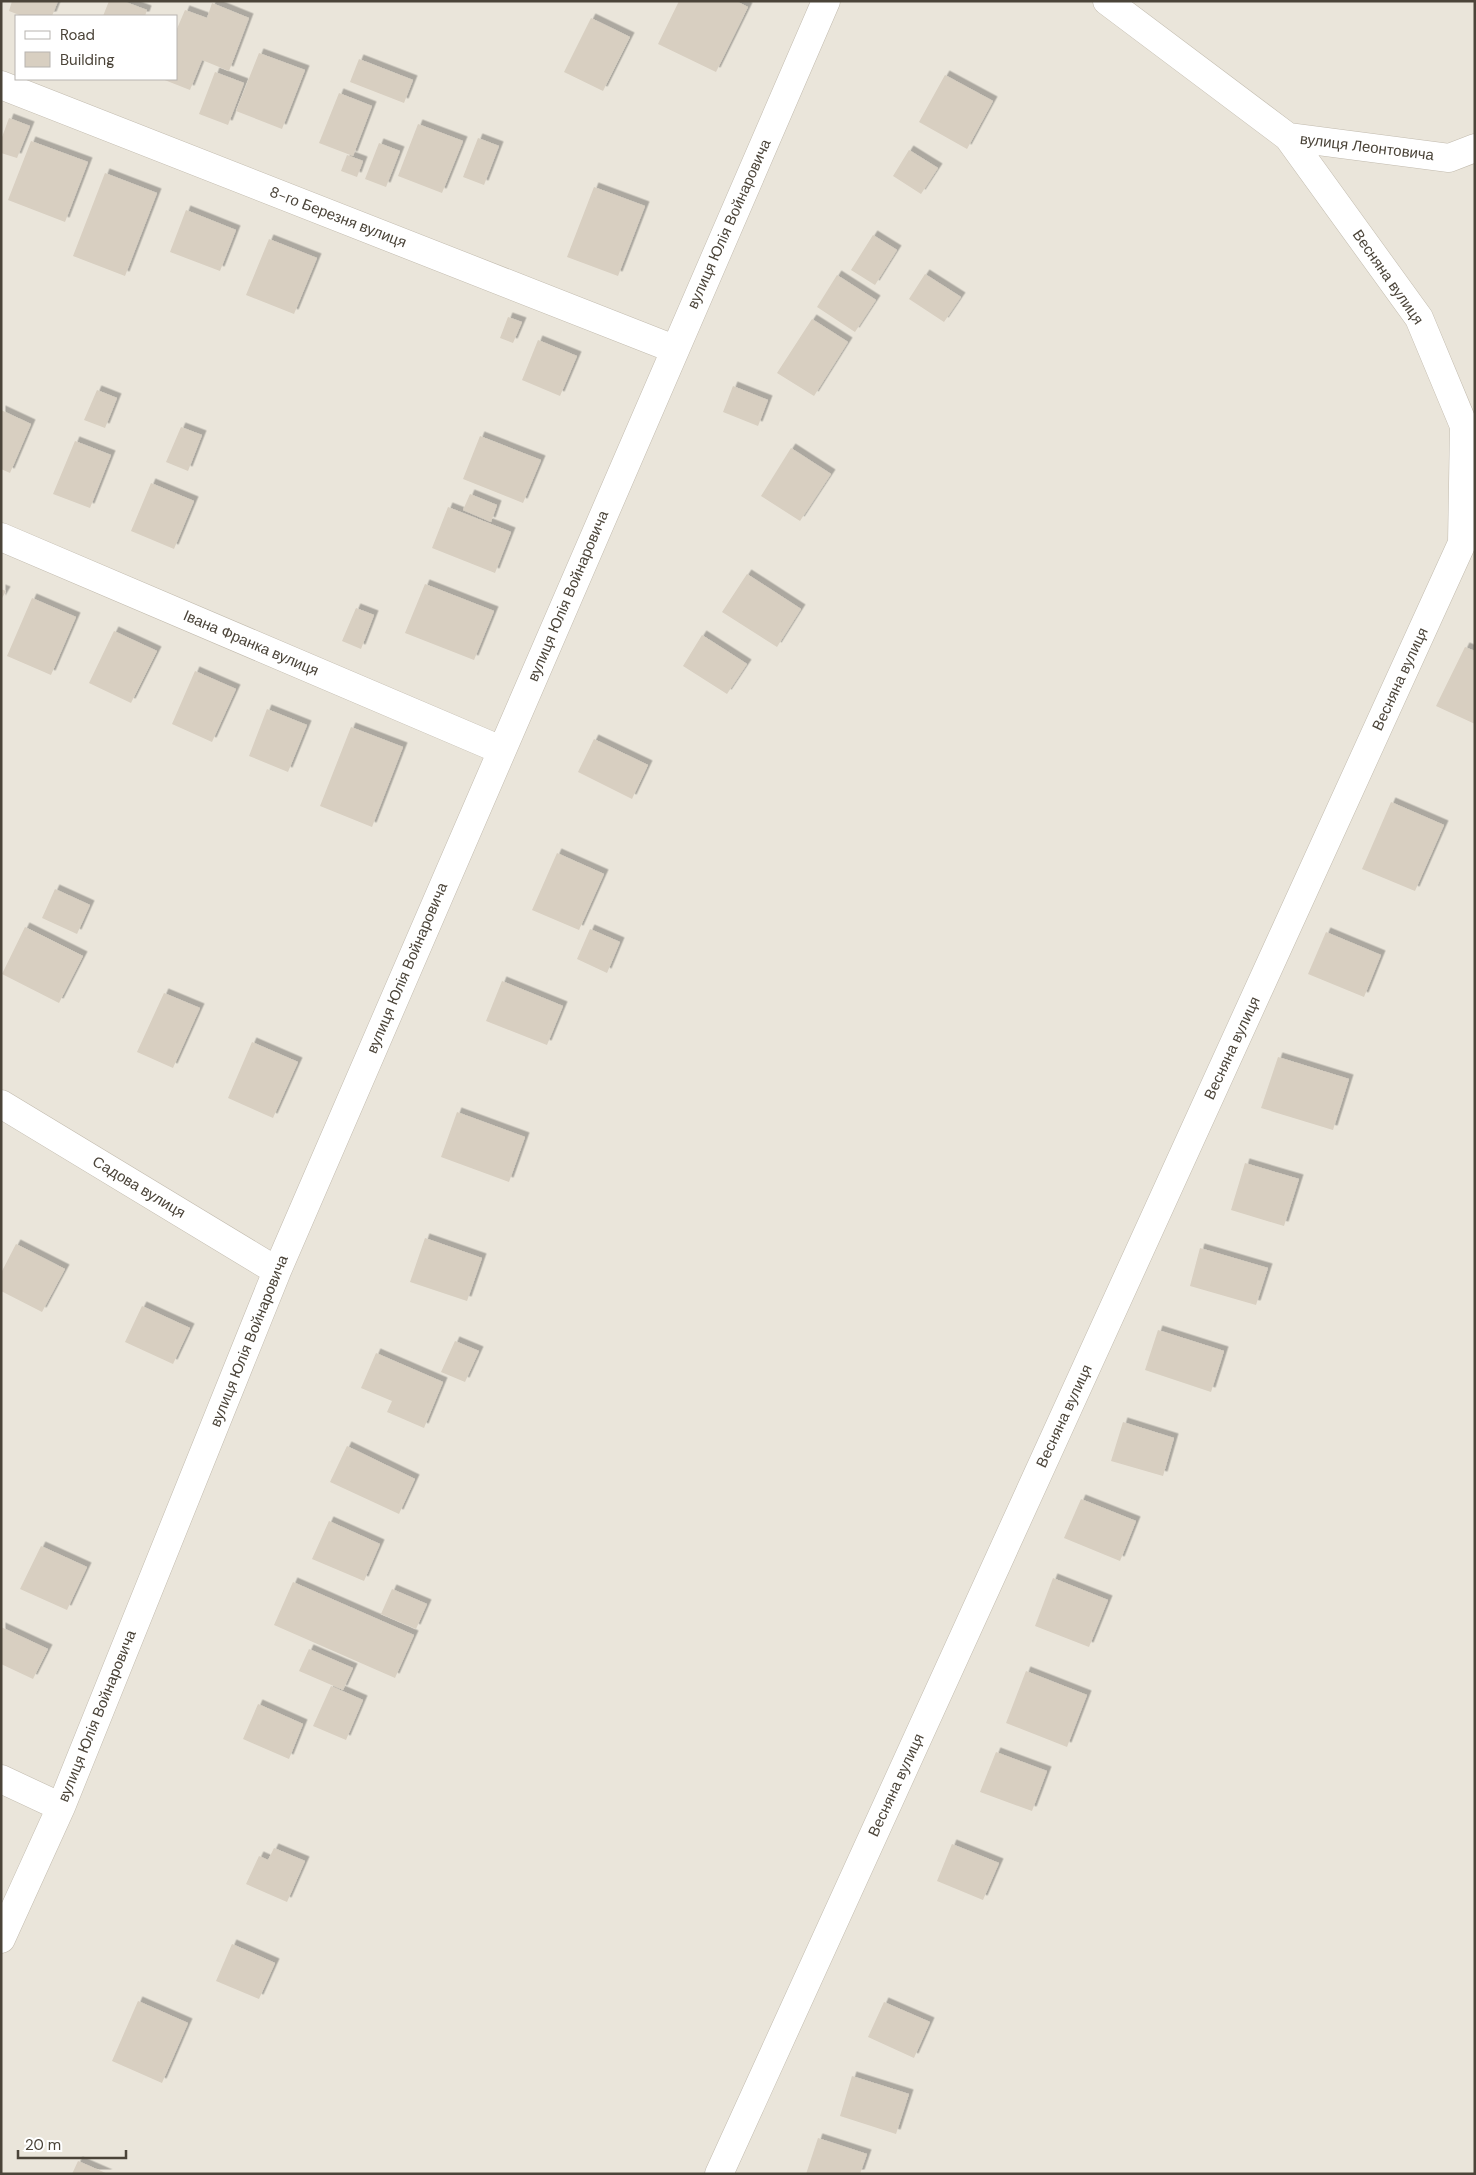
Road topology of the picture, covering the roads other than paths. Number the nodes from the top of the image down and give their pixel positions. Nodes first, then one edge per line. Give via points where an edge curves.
1 (826, 1) edge
2 (1108, 1) edge
3 (1, 85) edge
4 (1288, 137) junction
5 (1475, 148) edge
6 (674, 349) junction
7 (1469, 431) edge
8 (1, 537) edge
9 (501, 750) junction
10 (1, 1104) edge
11 (277, 1270) junction
12 (1, 1779) edge
13 (61, 1807) junction
14 (1, 1939) edge
15 (719, 2174) edge

1 - 6 street, вулиця Юлія Войнаровича
2 - 4 street, Весняна вулиця
3 - 6 street, 8-го Березня вулиця
4 - 5 street, вулиця Леонтовича via 1449,158
4 - 7 street, Весняна вулиця via 1419,318
6 - 9 street, вулиця Юлія Войнаровича
7 - 15 street, Весняна вулиця via 1462,543
8 - 9 street, Івана Франка вулиця
9 - 11 street, вулиця Юлія Войнаровича
10 - 11 street, Садова вулиця
11 - 13 street, вулиця Юлія Войнаровича
12 - 13 street
13 - 14 street, вулиця Юлія Войнаровича

